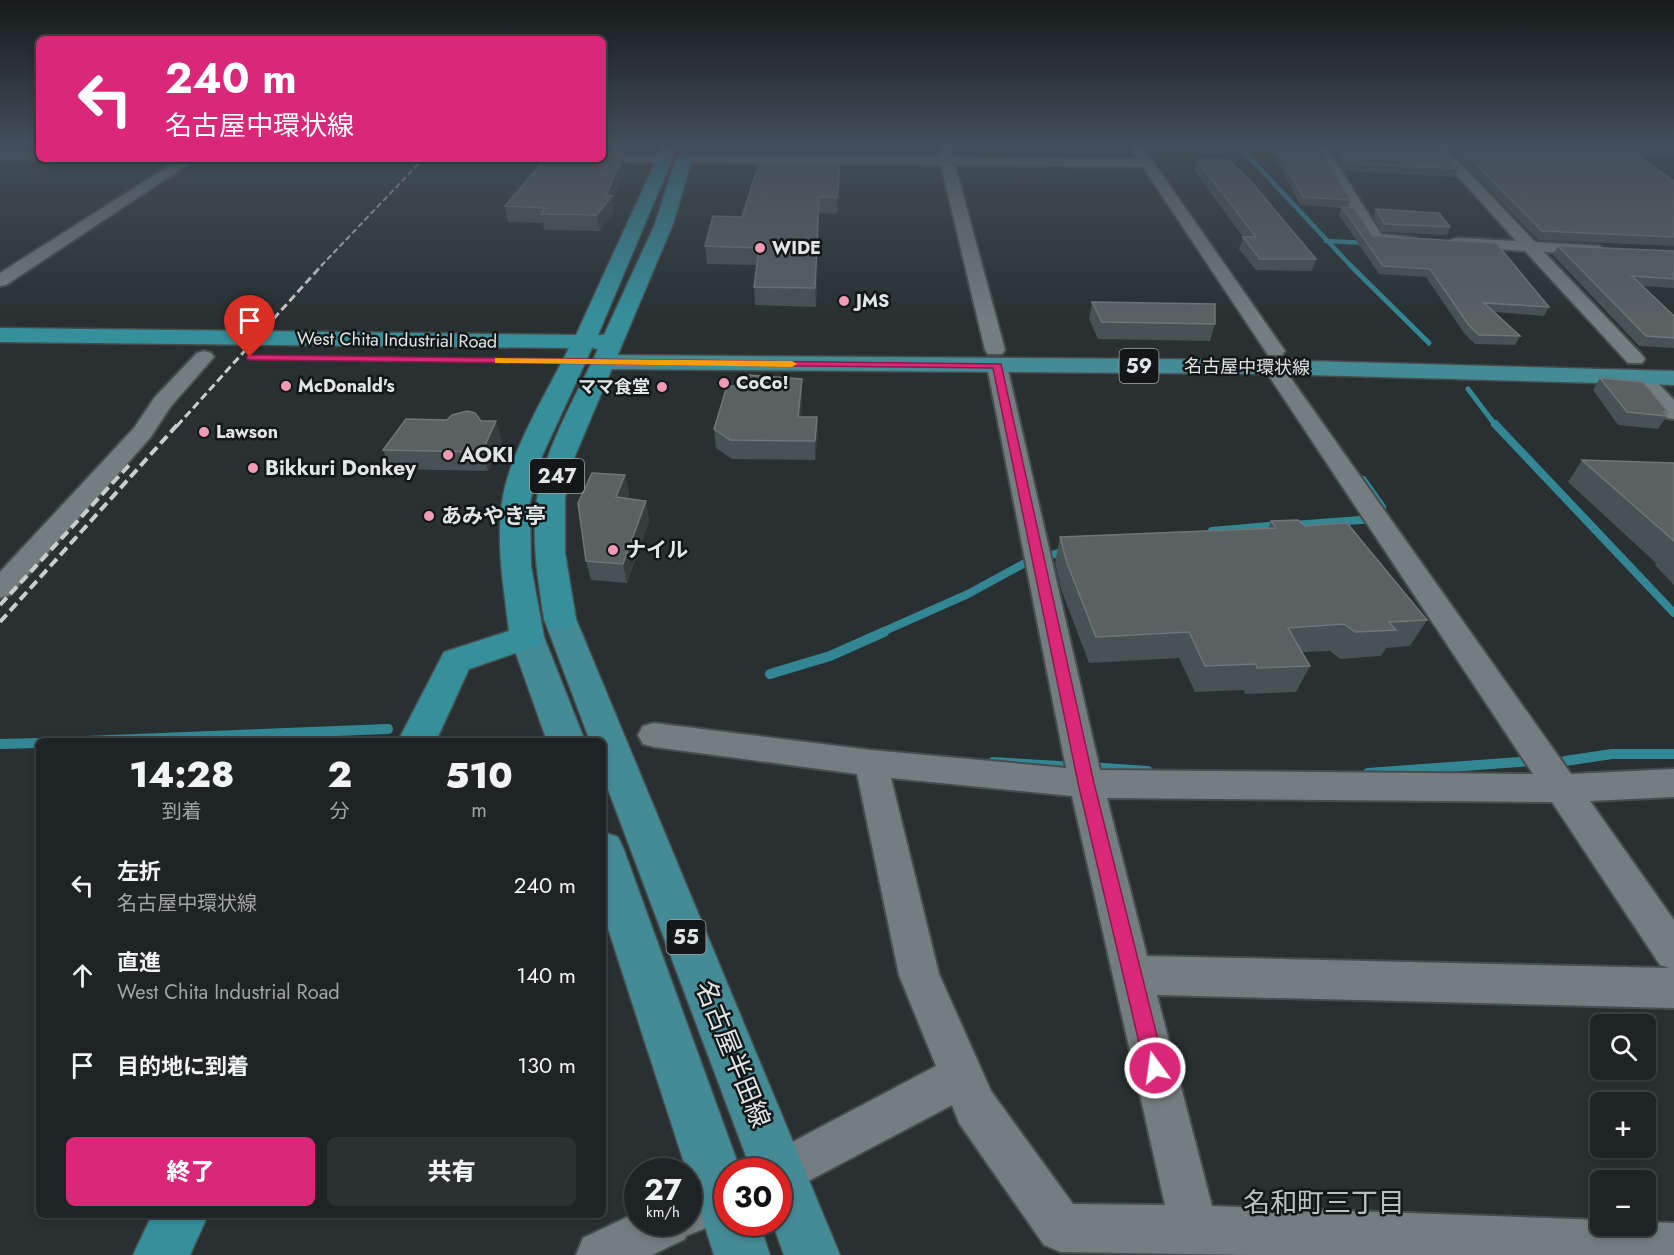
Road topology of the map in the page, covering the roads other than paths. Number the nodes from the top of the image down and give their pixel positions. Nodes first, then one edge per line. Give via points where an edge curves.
1 (123, 202) edge
2 (652, 202) edge
3 (668, 202) edge
4 (957, 202) edge
5 (1171, 202) edge
6 (1353, 202) edge
7 (1488, 202) edge
8 (1423, 241) edge
9 (1447, 242) edge
10 (1532, 250) junction
11 (1607, 250) edge
12 (0, 281) edge
13 (0, 335) edge
14 (578, 352) junction
15 (608, 352) junction
16 (0, 354) edge
17 (204, 357) junction
18 (996, 358) junction
19 (1274, 359) junction
20 (1674, 360) edge
21 (1638, 368) junction
22 (1674, 378) edge
23 (1674, 413) edge
24 (0, 589) edge
25 (544, 628) junction
26 (654, 735) dead end
27 (418, 738) edge
28 (565, 738) edge
29 (592, 738) edge
30 (871, 763) junction
31 (606, 771) edge
32 (1085, 774) junction
33 (1674, 783) edge
34 (1563, 788) junction
35 (606, 860) edge
36 (1674, 952) edge
37 (1133, 975) junction
38 (1674, 988) edge
39 (962, 1076) junction
40 (774, 1158) edge
41 (792, 1167) edge
42 (714, 1202) edge
43 (792, 1204) edge
44 (180, 1218) edge
45 (1194, 1228) junction
46 (639, 1236) edge
47 (731, 1236) edge
48 (1674, 1247) edge
49 (161, 1255) edge
50 (600, 1255) edge
51 (742, 1255) edge
52 (812, 1255) edge

1 - 12 street
2 - 14 highway, 247
3 - 15 highway, 247 via 664,224
4 - 18 street
5 - 19 street
6 - 8 street via 1376,239
7 - 10 street
9 - 10 street
10 - 11 street
10 - 21 street
13 - 14 highway, West Chita Industrial Road
14 - 15 highway, West Chita Industrial Road
14 - 17 highway, West Chita Industrial Road
14 - 25 highway, 247 via 529,456 516,502 516,566
15 - 18 main road, 名古屋中環状線 / 59
15 - 25 highway, 247 via 562,456 551,498
16 - 17 highway, West Chita Industrial Road
17 - 24 street via 163,402 142,433
18 - 19 main road, 名古屋中環状線 / 59
18 - 32 street
19 - 21 main road, 名古屋中環状線 / 59
19 - 34 street
20 - 21 main road, 名古屋中環状線 / 59
21 - 22 main road, 名古屋中環状線 / 59
21 - 23 street
25 - 27 highway via 456,662
25 - 28 main road
25 - 29 main road, 名古屋半田線 / 55
26 - 30 street
30 - 32 street
30 - 39 street via 919,975
31 - 40 main road, 名古屋半田線 / 55
32 - 34 street
32 - 37 street
33 - 34 street
34 - 36 street
35 - 42 main road, 55
37 - 38 street
37 - 45 street
39 - 41 street
39 - 45 street via 975,1107 1060,1228
43 - 52 main road, 名古屋半田線 / 55
44 - 49 highway
45 - 48 street
46 - 50 street
47 - 51 main road, 55

